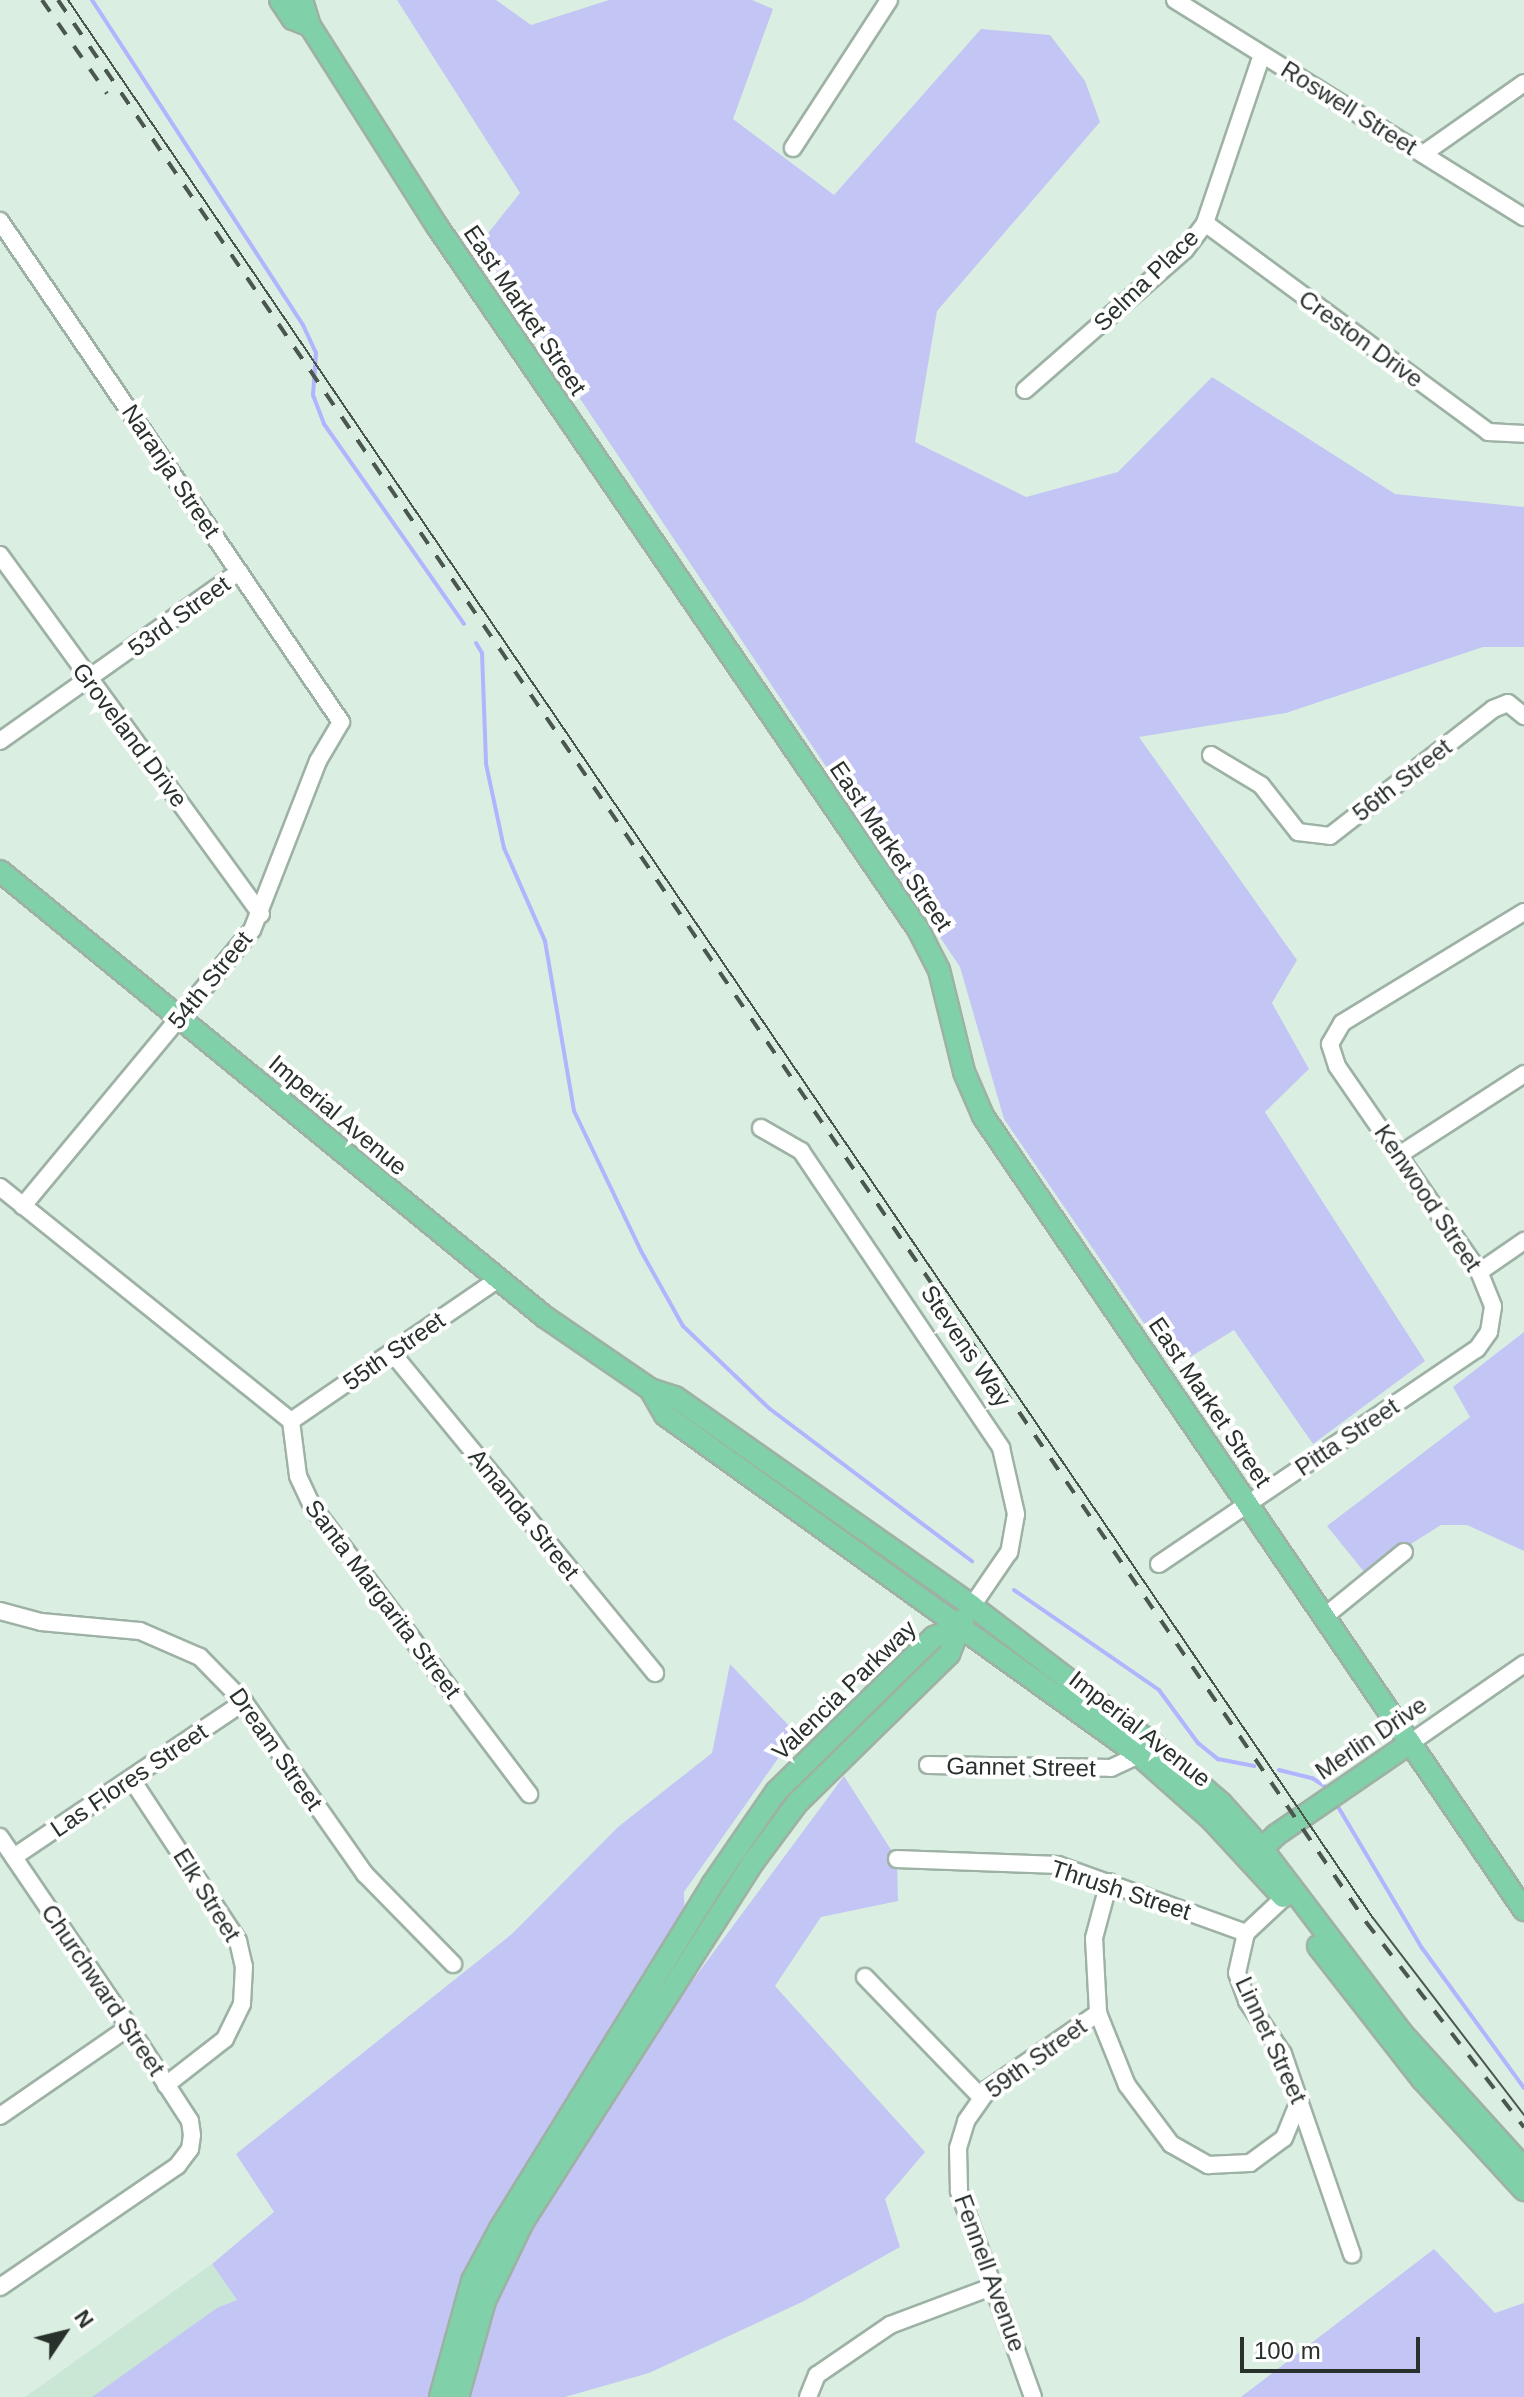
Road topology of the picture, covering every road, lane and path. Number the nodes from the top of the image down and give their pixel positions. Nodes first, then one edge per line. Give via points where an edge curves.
1 (280, 0) edge
2 (302, 0) edge
3 (889, 0) edge
4 (1175, 0) edge
5 (310, 26) junction
6 (1262, 55) junction
7 (1524, 83) edge
8 (793, 148) dead end
9 (1423, 154) junction
10 (1524, 217) edge
11 (0, 221) edge
12 (1205, 223) junction
13 (1025, 390) dead end
14 (1524, 434) edge
15 (0, 555) edge
16 (239, 572) junction
17 (91, 680) junction
18 (1524, 716) edge
19 (341, 722) joint
20 (0, 741) edge
21 (1211, 755) dead end
22 (0, 871) edge
23 (1524, 912) edge
24 (261, 914) junction
25 (179, 1017) junction
26 (1524, 1074) edge
27 (761, 1128) dead end
28 (1399, 1155) junction
29 (0, 1187) edge
30 (23, 1206) junction
31 (1524, 1241) edge
32 (1479, 1272) junction
33 (497, 1280) junction
34 (1489, 1332) joint
35 (393, 1354) junction
36 (650, 1389) junction
37 (291, 1421) junction
38 (1248, 1504) junction
39 (1404, 1552) dead end
40 (1159, 1564) dead end
41 (972, 1606) junction
42 (0, 1611) edge
43 (1324, 1617) junction
44 (957, 1627) junction
45 (1524, 1664) edge
46 (655, 1673) dead end
47 (244, 1702) junction
48 (1410, 1743) junction
49 (1148, 1751) junction
50 (928, 1765) dead end
51 (132, 1780) junction
52 (529, 1794) dead end
53 (0, 1837) edge
54 (1257, 1854) junction
55 (14, 1857) junction
56 (897, 1859) dead end
57 (1109, 1882) junction
58 (1287, 1893) junction
59 (1521, 1897) edge
60 (1246, 1933) junction
61 (453, 1964) dead end
62 (865, 1977) dead end
63 (1098, 2013) junction
64 (129, 2027) junction
65 (166, 2085) junction
66 (981, 2097) junction
67 (1300, 2099) junction
68 (0, 2116) edge
69 (958, 2148) joint
70 (1524, 2168) edge
71 (1524, 2190) edge
72 (1352, 2254) dead end
73 (994, 2286) junction
74 (0, 2287) edge
75 (440, 2397) edge
76 (458, 2397) edge
77 (808, 2397) edge
78 (1033, 2397) edge

1 - 5 main road, East Market Street via 293,19
2 - 5 main road, East Market Street
3 - 8 street
4 - 6 street, Roswell Street
5 - 38 main road, East Market Street via 437,226 918,929 939,970 964,1072 983,1116
6 - 9 street, Roswell Street
6 - 12 street, Selma Place
7 - 9 street
9 - 10 street, Roswell Street
11 - 16 street, Naranja Street
12 - 13 street, Selma Place via 1185,250
12 - 14 street, Creston Drive via 1488,432
15 - 17 street, Groveland Drive
16 - 17 street, 53rd Street
16 - 19 street, Naranja Street
17 - 20 street, 53rd Street
17 - 24 street, Groveland Drive
18 - 21 street, 56th Street via 1508,703 1493,709 1330,836 1305,837 1261,785
19 - 24 street, 54th Street via 318,761
22 - 25 main road, Imperial Avenue
23 - 28 street, Kenwood Street via 1342,1023 1330,1044 1341,1071
24 - 25 street, 54th Street
25 - 30 street, 54th Street
25 - 33 main road, Imperial Avenue
26 - 28 street
27 - 41 street, Stevens Way via 801,1151 981,1411 1004,1458 1016,1514 1009,1552
28 - 32 street, Kenwood Street
29 - 30 street
30 - 37 street
31 - 32 street
32 - 34 street, Kenwood Street via 1493,1306
33 - 35 street, 55th Street
33 - 36 main road, Imperial Avenue
34 - 38 street, Pitta Street via 1477,1349
35 - 37 street, 55th Street
35 - 46 street, Amanda Street
36 - 41 main road, Imperial Avenue via 675,1397
36 - 44 main road, Imperial Avenue via 665,1415
37 - 52 street, Santa Margarita Street via 298,1476 312,1506
38 - 40 street, Pitta Street
38 - 43 main road, East Market Street
39 - 43 street
41 - 44 main road, Stevens Way
41 - 49 main road, Imperial Avenue
42 - 47 street, Dream Street via 41,1622 112,1625 178,1645 217,1671
43 - 48 main road, East Market Street
44 - 49 main road, Imperial Avenue
44 - 75 main road, Valencia Parkway via 934,1637 776,1792 712,1885 472,2281
44 - 76 main road, Valencia Parkway via 949,1654 797,1803 754,1861 523,2222 485,2301
45 - 48 street, Merlin Drive
47 - 51 street, Las Flores Street
47 - 61 street, Dream Street via 365,1874
48 - 54 main road, Merlin Drive via 1276,1835
48 - 59 main road, East Market Street
49 - 50 street, Gannet Street via 1111,1768
49 - 54 main road, Imperial Avenue
51 - 55 street, Las Flores Street
51 - 65 street, Elk Street via 238,1941 244,1966 242,2004 225,2039
53 - 55 street, Churchward Street
54 - 58 main road, Imperial Avenue
55 - 64 street, Churchward Street
56 - 57 street, Thrush Street via 1058,1865
57 - 60 street, Thrush Street
57 - 63 street via 1094,1938
58 - 60 street
58 - 70 main road, Imperial Avenue via 1401,2032
58 - 71 main road, Imperial Avenue via 1371,2018
60 - 67 street, Linnet Street via 1238,1953 1239,1983 1283,2054
62 - 66 street
63 - 66 street, 59th Street
63 - 67 street via 1127,2085 1171,2144 1198,2162 1240,2166 1269,2153 1290,2129
64 - 65 street, Churchward Street
64 - 68 street
65 - 74 street, Churchward Street via 190,2121 190,2149 177,2166
66 - 69 street, 59th Street
67 - 72 street, Linnet Street
69 - 73 street, Fennell Avenue via 959,2191
73 - 77 street via 890,2325 817,2375
73 - 78 street, Fennell Avenue

